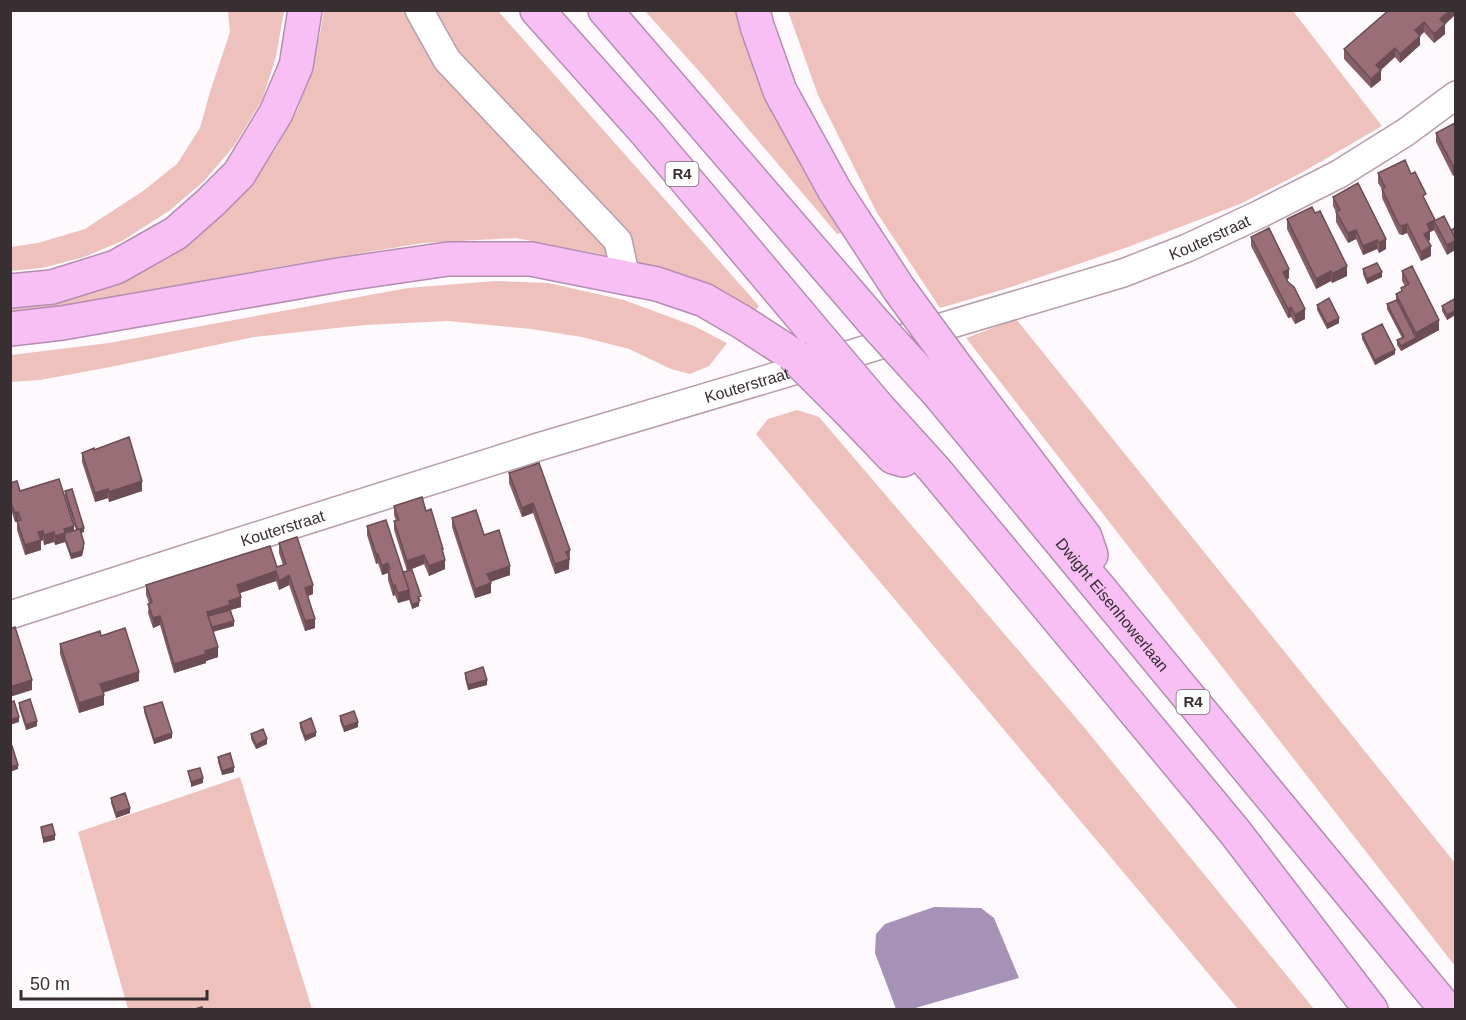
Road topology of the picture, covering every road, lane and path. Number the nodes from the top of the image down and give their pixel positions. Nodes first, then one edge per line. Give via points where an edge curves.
1 (305, 10) edge
2 (419, 10) edge
3 (537, 10) edge
4 (604, 10) edge
5 (753, 10) edge
6 (1455, 95) edge
7 (626, 278) junction
8 (10, 291) edge
9 (10, 329) edge
10 (949, 382) junction
11 (863, 408) junction
12 (10, 615) edge
13 (1371, 1010) edge
14 (1447, 1010) edge

1 - 8 highway via 296,66 276,113 239,174 211,202 176,233 116,267 52,287
2 - 7 street via 447,60 618,241
3 - 11 highway, R4, bridge via 822,341
4 - 10 highway, R4, bridge via 872,320
5 - 10 highway, bridge via 780,91 835,191 899,289
6 - 12 street, Kouterstraat via 1339,174 1187,249 1123,273 538,447
7 - 9 highway via 531,259 448,259
7 - 11 highway, bridge via 704,300 793,356
10 - 14 highway, Dwight Eisenhowerlaan / R4 via 1105,596
11 - 13 highway via 893,457 934,469 1235,832

